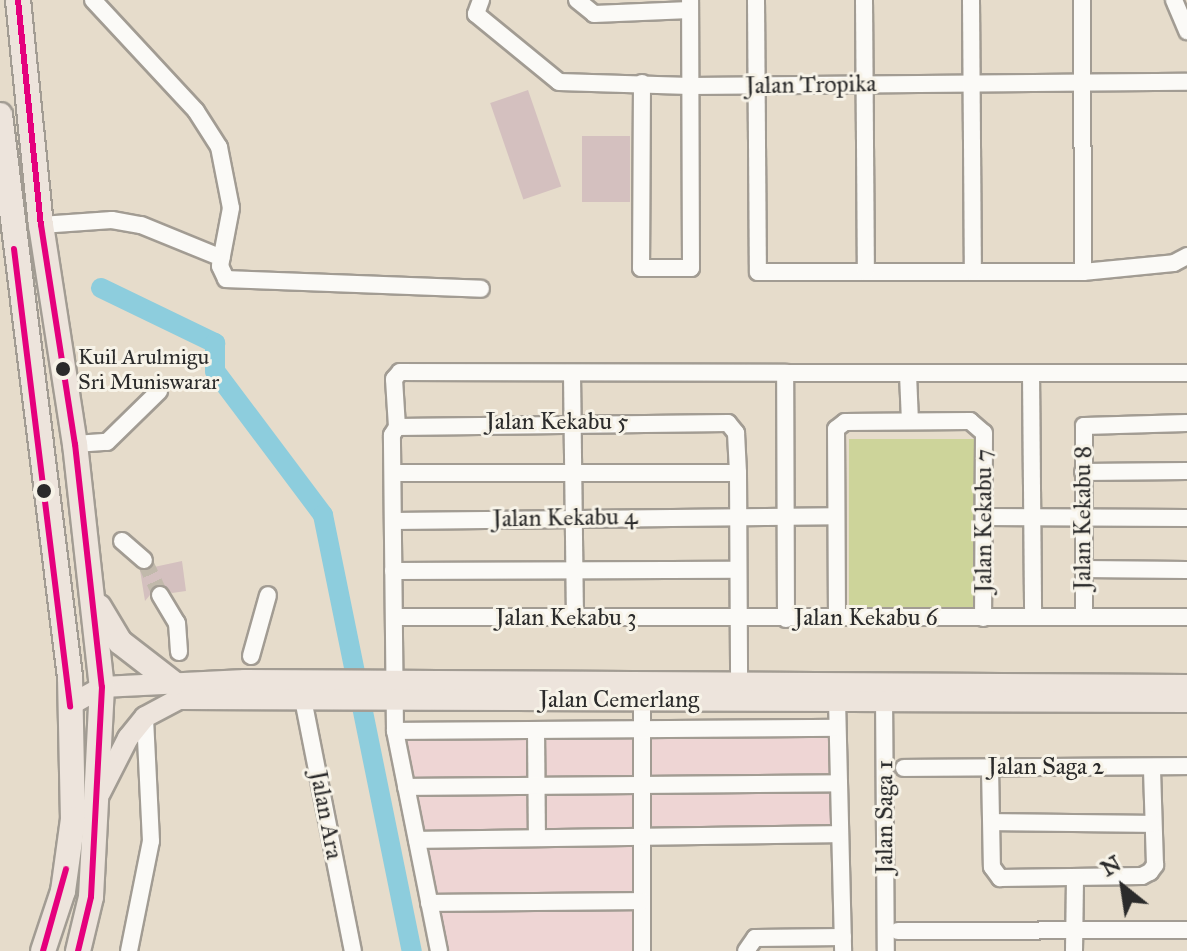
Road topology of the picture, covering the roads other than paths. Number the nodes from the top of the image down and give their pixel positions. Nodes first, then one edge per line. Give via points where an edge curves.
1 (18, 0) edge
2 (93, 0) edge
3 (481, 0) edge
4 (577, 0) edge
5 (756, 0) edge
6 (864, 0) edge
7 (971, 0) edge
8 (1082, 0) edge
9 (1174, 0) edge
10 (690, 5) edge
11 (1187, 31) edge
12 (1187, 82) edge
13 (642, 83) junction
14 (1081, 83) junction
15 (972, 84) junction
16 (865, 85) junction
17 (690, 86) junction
18 (757, 86) junction
19 (0, 115) edge
20 (41, 225) junction
21 (1187, 256) edge
22 (222, 258) junction
23 (866, 272) junction
24 (973, 272) junction
25 (1083, 272) junction
26 (481, 289) dead end
27 (785, 373) junction
28 (1031, 373) junction
29 (1187, 373) edge
30 (572, 374) junction
31 (908, 374) junction
32 (159, 391) dead end
33 (574, 421) junction
34 (910, 421) junction
35 (1187, 423) edge
36 (395, 431) junction
37 (75, 444) junction
38 (1187, 471) edge
39 (574, 472) junction
40 (1083, 472) junction
41 (393, 473) junction
42 (738, 473) junction
43 (736, 515) junction
44 (786, 516) junction
45 (835, 516) junction
46 (984, 517) junction
47 (1032, 517) junction
48 (574, 518) junction
49 (1083, 518) junction
50 (1187, 518) edge
51 (393, 521) junction
52 (122, 541) dead end
53 (144, 560) tunnel mouth
54 (1083, 569) junction
55 (737, 570) junction
56 (1187, 570) edge
57 (393, 571) junction
58 (574, 573) junction
59 (93, 590) junction
60 (160, 595) tunnel mouth
61 (268, 595) dead end
62 (394, 617) junction
63 (1033, 617) junction
64 (1084, 617) junction
65 (1187, 617) edge
66 (575, 618) junction
67 (837, 618) junction
68 (983, 618) junction
69 (738, 619) junction
70 (786, 619) junction
71 (179, 652) dead end
72 (251, 656) dead end
73 (739, 682) junction
74 (173, 683) junction
75 (1187, 685) edge
76 (102, 687) junction
77 (389, 688) junction
78 (306, 690) junction
79 (884, 691) junction
80 (642, 692) junction
81 (837, 700) junction
82 (1187, 702) edge
83 (70, 705) junction
84 (145, 717) junction
85 (837, 728) junction
86 (642, 729) junction
87 (536, 730) junction
88 (395, 731) junction
89 (1187, 766) edge
90 (990, 767) junction
91 (1152, 767) junction
92 (904, 768) dead end
93 (537, 782) junction
94 (642, 783) junction
95 (839, 783) junction
96 (406, 787) junction
97 (100, 793) junction
98 (992, 822) junction
99 (1153, 824) junction
100 (840, 834) junction
101 (642, 835) junction
102 (537, 837) junction
103 (417, 840) junction
104 (1075, 877) junction
105 (642, 901) junction
106 (429, 903) junction
107 (1074, 930) junction
108 (1187, 930) edge
109 (898, 931) dead end
110 (843, 944) edge
111 (746, 949) edge
112 (43, 951) edge
113 (78, 951) edge
114 (129, 951) edge
115 (353, 951) edge
116 (439, 951) edge
117 (642, 951) edge
118 (886, 951) edge
119 (1074, 951) edge

1 - 20 highway
2 - 22 street via 196,111 219,147 231,208
3 - 13 street, Jalan Tropika via 476,14 559,82
4 - 10 street via 594,14
5 - 18 street
6 - 16 street
7 - 15 street
8 - 14 street
9 - 11 street
10 - 17 street
12 - 14 street, Jalan Tropika
13 - 17 street, Jalan Tropika
13 - 17 street via 641,268 691,268
14 - 15 street, Jalan Tropika
14 - 25 street
15 - 16 street, Jalan Tropika
15 - 24 street
16 - 18 street, Jalan Tropika
16 - 23 street
17 - 18 street, Jalan Tropika
18 - 23 street via 758,272
19 - 83 highway
20 - 22 street via 112,220 141,225
20 - 37 highway
21 - 25 street via 1174,263
22 - 26 street via 221,274 237,281
23 - 24 street
24 - 25 street
27 - 30 street
27 - 31 street
27 - 44 street
28 - 29 street
28 - 31 street
28 - 47 street
30 - 33 street
30 - 36 street via 400,372 394,379
31 - 34 street
32 - 37 street via 107,442
33 - 36 street, Jalan Kekabu 5
33 - 39 street
33 - 42 street, Jalan Kekabu 5 via 728,423 736,433
34 - 45 street, Jalan Kekabu 7 via 845,422 836,429
34 - 46 street, Jalan Kekabu 7 via 979,425 984,433
35 - 40 street, Jalan Kekabu 8 via 1084,426
36 - 41 street
37 - 59 highway
38 - 40 street
39 - 41 street
39 - 42 street
39 - 48 street
40 - 49 street, Jalan Kekabu 8
41 - 51 street
42 - 43 street
43 - 44 street, Jalan Kekabu 4
43 - 48 street, Jalan Kekabu 4
43 - 55 street
44 - 45 street, Jalan Kekabu 4
44 - 70 street
45 - 67 street, Jalan Kekabu 7
46 - 47 street
46 - 68 street, Jalan Kekabu 7
47 - 49 street
47 - 63 street
48 - 51 street, Jalan Kekabu 4
48 - 58 street
49 - 50 street
49 - 54 street, Jalan Kekabu 8
51 - 57 street
52 - 53 street
54 - 56 street
54 - 64 street, Jalan Kekabu 8
55 - 58 street
55 - 69 street
57 - 58 street
57 - 62 street
58 - 66 street
59 - 74 highway via 120,642
59 - 76 highway
60 - 71 street via 177,623
61 - 72 street
62 - 66 street, Jalan Kekabu 3
62 - 77 street
63 - 64 street, Jalan Kekabu 6
63 - 68 street, Jalan Kekabu 6
64 - 65 street, Jalan Kekabu 6
66 - 69 street, Jalan Kekabu 3
67 - 68 street, Jalan Kekabu 6
67 - 70 street, Jalan Kekabu 6
69 - 70 street, Jalan Kekabu 6
69 - 73 street
73 - 79 main road, Jalan Cemerlang
73 - 80 main road, Jalan Cemerlang
74 - 76 main road, Jalan Cemerlang
74 - 78 main road, Jalan Cemerlang
75 - 79 main road, Jalan Cemerlang
76 - 83 main road, Jalan Cemerlang
76 - 97 highway
77 - 78 main road, Jalan Cemerlang
77 - 80 main road, Jalan Cemerlang
77 - 88 street
78 - 84 main road, Jalan Cemerlang via 179,699
78 - 115 street, Jalan Ara
79 - 81 main road, Jalan Cemerlang
79 - 82 main road, Jalan Cemerlang
79 - 118 street, Jalan Saga 1
80 - 81 main road, Jalan Cemerlang
80 - 86 street
81 - 85 street
83 - 112 highway via 73,819 63,891
84 - 97 main road
84 - 114 street via 151,841
85 - 86 street
85 - 95 street
86 - 87 street
86 - 94 street
87 - 88 street
87 - 93 street
88 - 96 street
89 - 91 street, Jalan Saga 2
90 - 91 street, Jalan Saga 2
90 - 92 street, Jalan Saga 2
90 - 98 street
91 - 99 street
93 - 94 street
93 - 96 street
93 - 102 street
94 - 95 street
94 - 101 street
95 - 100 street
96 - 103 street
97 - 113 highway via 91,897
98 - 99 street
98 - 104 street via 996,875
99 - 104 street via 1155,865 1150,872
100 - 101 street
100 - 110 street
101 - 102 street
101 - 105 street
102 - 103 street
103 - 106 street
104 - 107 street
105 - 106 street
105 - 117 street
106 - 116 street
107 - 108 street
107 - 109 street
107 - 119 street
110 - 111 street via 755,938

